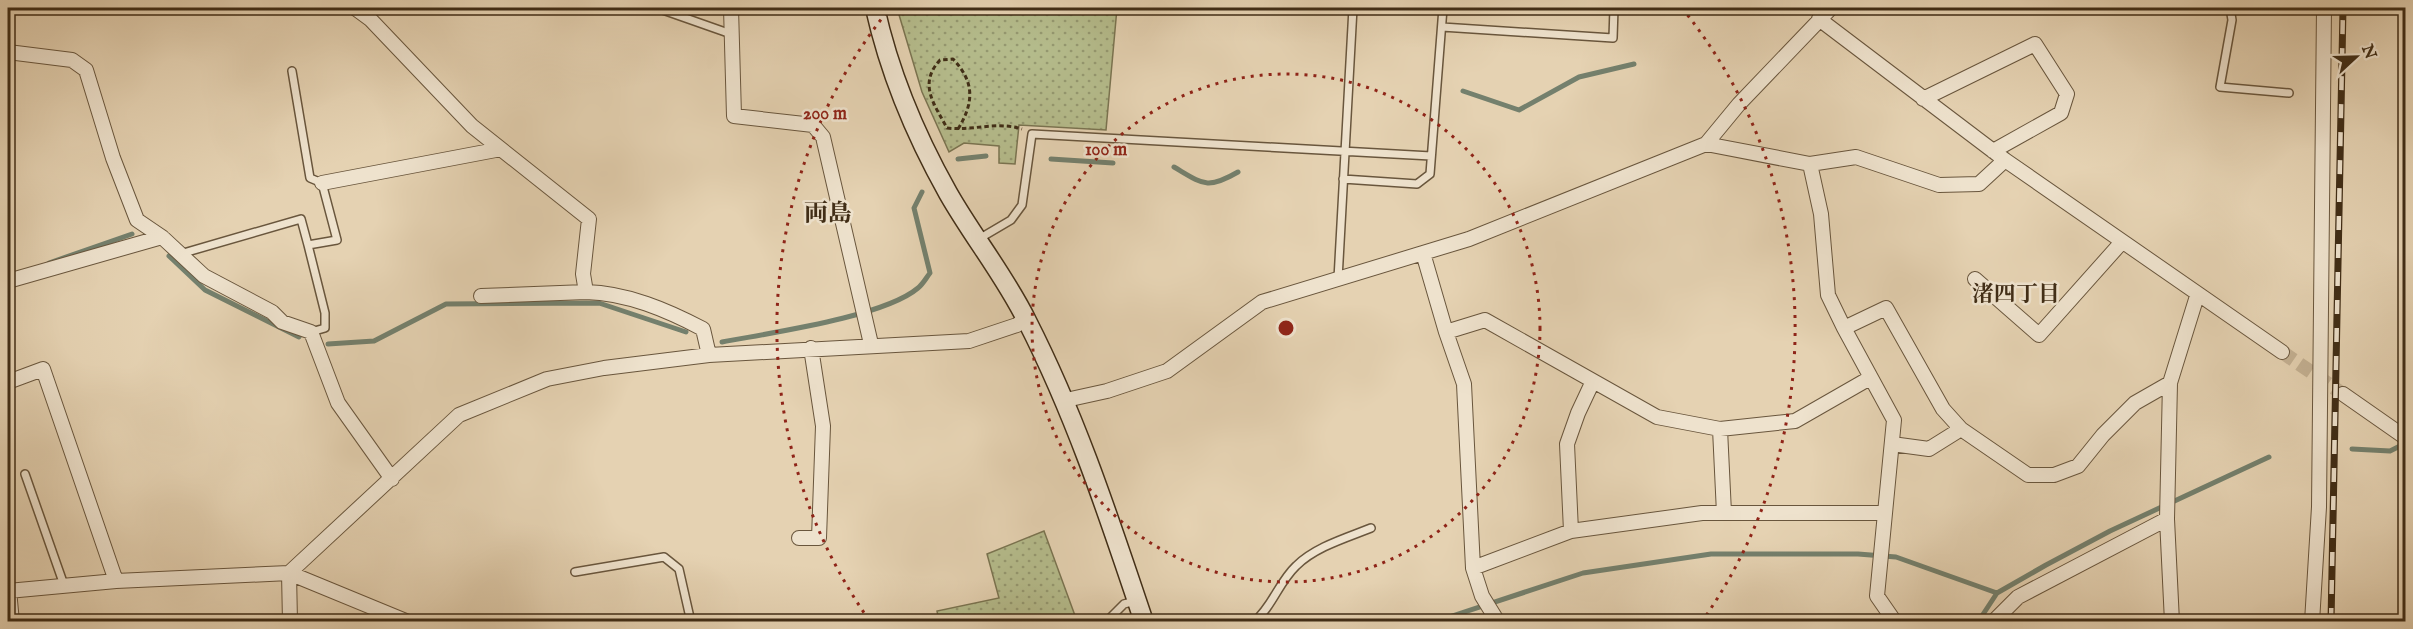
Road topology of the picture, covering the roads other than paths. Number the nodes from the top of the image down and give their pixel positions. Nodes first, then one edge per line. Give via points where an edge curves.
1 (355, 8) edge
2 (657, 8) edge
3 (731, 8) edge
4 (875, 8) edge
5 (1353, 8) edge
6 (1443, 8) edge
7 (1614, 8) edge
8 (1832, 8) edge
9 (2230, 8) edge
10 (2324, 8) edge
11 (1820, 19) junction
12 (1442, 27) junction
13 (732, 34) junction
14 (8, 52) edge
15 (292, 70) dead end
16 (2289, 93) dead end
17 (1923, 99) junction
18 (1706, 144) junction
19 (501, 149) junction
20 (1993, 151) junction
21 (1345, 152) junction
22 (1431, 156) junction
23 (2005, 160) junction
24 (1810, 164) junction
25 (1343, 179) junction
26 (322, 183) junction
27 (162, 237) junction
28 (977, 240) junction
29 (2121, 243) junction
30 (308, 245) junction
31 (1423, 253) junction
32 (180, 254) junction
33 (1338, 279) junction
34 (1975, 279) dead end
35 (8, 281) edge
36 (586, 292) junction
37 (481, 296) dead end
38 (2197, 296) junction
39 (1026, 318) junction
40 (1844, 328) junction
41 (311, 332) junction
42 (1446, 332) junction
43 (871, 344) junction
44 (811, 348) junction
45 (2282, 352) tunnel mouth
46 (709, 354) junction
47 (1870, 378) junction
48 (1593, 381) junction
49 (8, 382) edge
50 (2170, 382) junction
51 (2343, 394) tunnel mouth
52 (1066, 400) junction
53 (1720, 429) junction
54 (1961, 429) junction
55 (2403, 436) edge
56 (1892, 444) junction
57 (25, 474) dead end
58 (392, 479) junction
59 (1724, 513) junction
60 (1885, 513) junction
61 (2167, 519) junction
62 (1371, 528) dead end
63 (1572, 531) junction
64 (799, 538) dead end
65 (1473, 568) junction
66 (575, 572) dead end
67 (289, 573) junction
68 (116, 581) junction
69 (64, 585) junction
70 (8, 591) edge
71 (1137, 601) junction
72 (12, 621) edge
73 (290, 621) edge
74 (408, 621) edge
75 (691, 621) edge
76 (921, 621) edge
77 (930, 621) edge
78 (1106, 621) edge
79 (1144, 621) edge
80 (1254, 621) edge
81 (1498, 621) edge
82 (1895, 621) edge
83 (1993, 621) edge
84 (2172, 621) edge
85 (2312, 621) edge

1 - 19 street via 472,126
2 - 13 lane
3 - 13 street
4 - 28 street via 892,64 927,152
5 - 21 lane
6 - 12 lane
7 - 12 lane via 1612,38
8 - 11 street
9 - 16 lane via 2232,20 2220,87
10 - 85 street via 2319,507
11 - 17 street
11 - 18 street
12 - 22 lane
13 - 43 street via 734,116 813,125 823,137
14 - 27 street via 72,60 86,70 137,220
15 - 26 lane via 310,177
17 - 20 street
17 - 20 street via 2035,44 2067,93 2061,113
18 - 24 street
18 - 31 street via 1469,239
19 - 26 street
19 - 36 street via 589,219 583,274
20 - 23 street
21 - 22 lane
21 - 25 lane
21 - 28 lane via 1032,134 1022,205 1011,220
22 - 25 lane via 1430,174 1417,184
23 - 24 street via 1979,184 1939,185 1856,157
23 - 29 street
24 - 40 street via 1821,213 1828,295
25 - 33 lane
26 - 30 lane via 337,240
27 - 32 street
27 - 35 street
28 - 39 street
29 - 34 street via 2039,335
29 - 38 street
30 - 32 lane via 301,219
30 - 41 lane via 325,313 325,328
31 - 33 street
31 - 42 street
32 - 41 street via 204,276 272,312 282,322
33 - 52 street via 1262,302 1167,371
36 - 37 street
36 - 46 street via 608,292 684,319 703,329
38 - 45 street
38 - 50 street
39 - 43 street via 1017,325 969,341
39 - 52 street
40 - 47 street
40 - 54 street via 1886,308 1944,409
41 - 58 street via 338,403
42 - 48 street via 1485,321
42 - 65 street via 1464,384
43 - 44 street
44 - 46 street
44 - 64 street via 823,426 819,538
46 - 58 street via 547,379 459,415
47 - 53 street via 1795,421
47 - 56 street via 1894,420
48 - 53 street via 1657,417
48 - 63 street via 1567,444
49 - 68 street via 43,369
50 - 54 street via 2135,403 2078,466 2054,475 2028,476
50 - 61 street
51 - 55 street
52 - 71 street
53 - 59 street
54 - 56 street via 1929,450
56 - 60 street
57 - 69 lane
58 - 67 street
59 - 60 street
59 - 63 street
60 - 82 street via 1877,596
61 - 83 street via 2018,597
61 - 84 street
62 - 80 lane via 1309,555 1294,567
63 - 65 street
65 - 81 street via 1482,596
66 - 75 lane via 664,557 679,568
67 - 68 street
67 - 73 street
67 - 74 street
68 - 69 street
69 - 70 street
70 - 72 street
71 - 78 lane via 1124,604
71 - 79 street
76 - 77 lane

